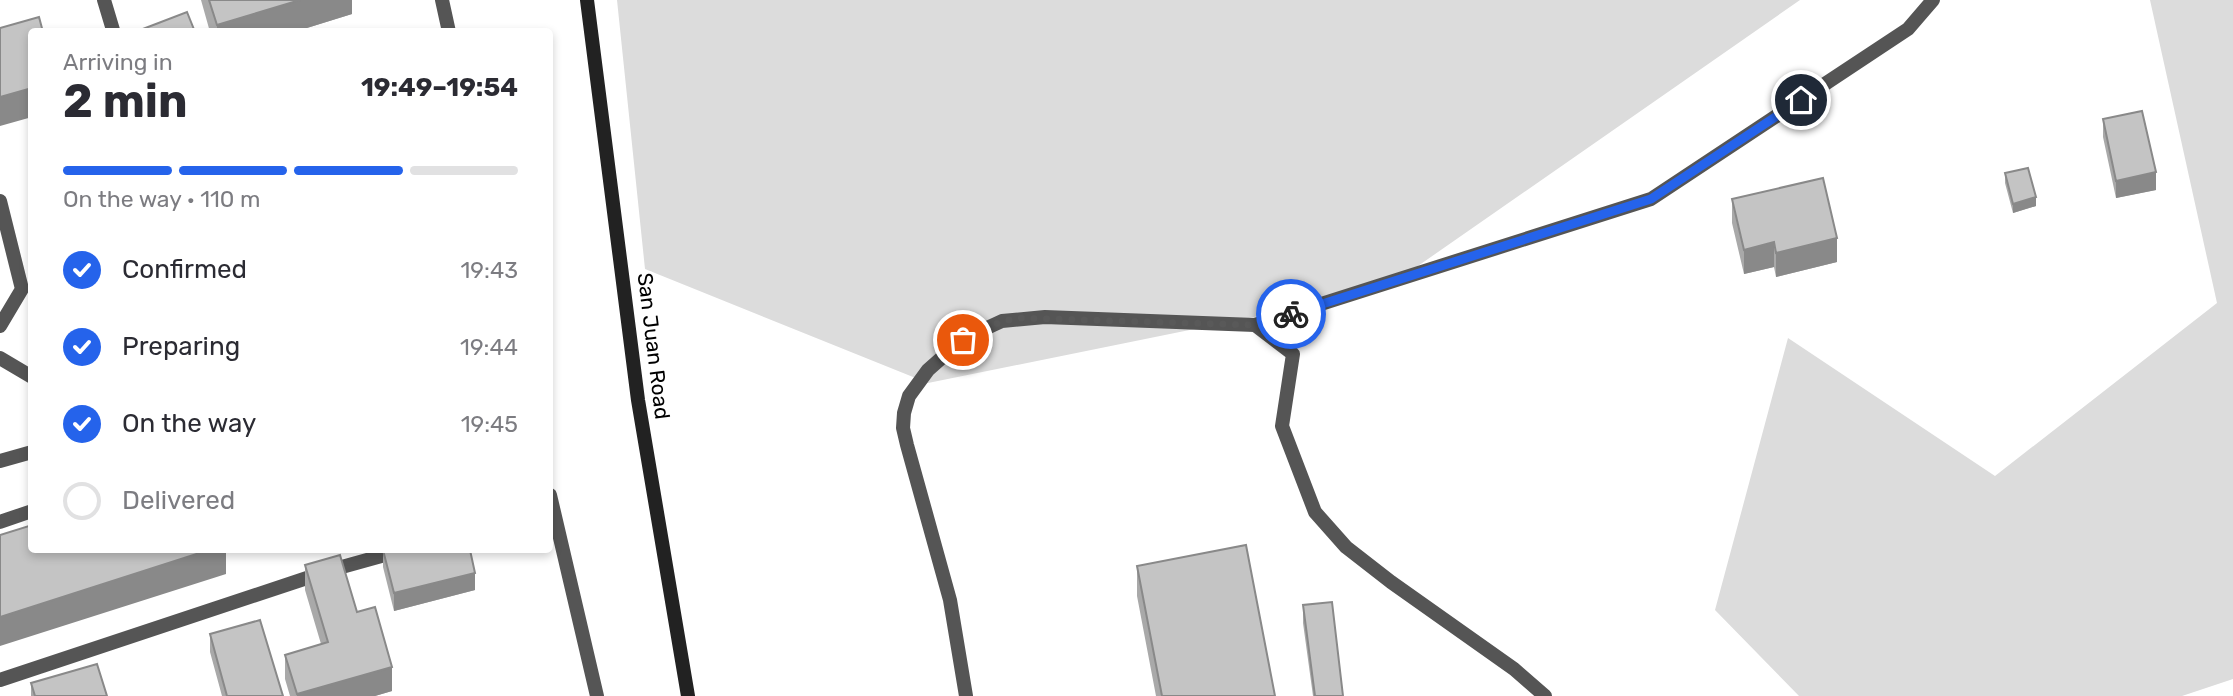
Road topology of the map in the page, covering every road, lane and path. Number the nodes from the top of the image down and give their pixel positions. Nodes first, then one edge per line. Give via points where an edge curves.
1 (104, 0) edge
2 (442, 0) edge
3 (587, 0) edge
4 (1933, 0) edge
5 (112, 28) edge
6 (448, 28) edge
7 (0, 201) edge
8 (1255, 325) junction
9 (0, 326) edge
10 (1, 359) edge
11 (28, 375) edge
12 (28, 453) edge
13 (0, 461) edge
14 (28, 512) edge
15 (553, 515) edge
16 (0, 522) edge
17 (392, 553) edge
18 (0, 680) edge
19 (597, 696) edge
20 (688, 696) edge
21 (966, 696) edge
22 (1545, 696) edge

1 - 5 street
2 - 6 street
3 - 20 main road, San Juan Road via 638,400
4 - 8 street via 1908,29 1651,199
7 - 9 street via 22,289
8 - 21 street via 1021,318 1002,321 963,340 928,370 909,396 903,429 950,600
8 - 22 street via 1293,354 1282,426 1315,512 1346,547
10 - 11 street
12 - 13 street
14 - 16 street
15 - 19 street
17 - 18 street

